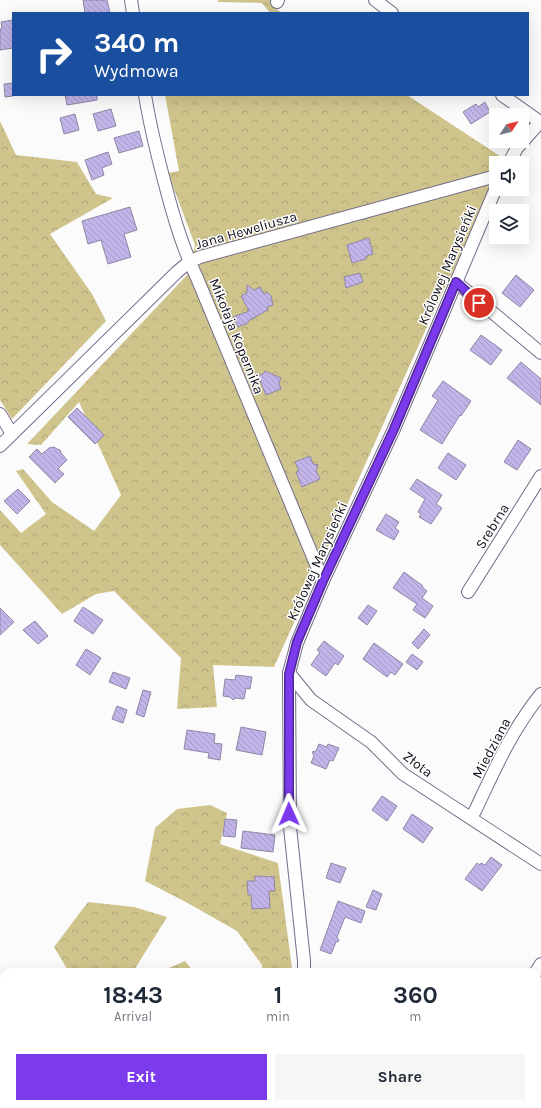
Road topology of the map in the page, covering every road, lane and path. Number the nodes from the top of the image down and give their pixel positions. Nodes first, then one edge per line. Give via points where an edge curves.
1 (131, 0) edge
2 (375, 0) edge
3 (133, 12) edge
4 (391, 12) edge
5 (145, 96) edge
6 (503, 96) edge
7 (540, 122) edge
8 (513, 156) edge
9 (489, 178) edge
10 (493, 196) edge
11 (189, 262) junction
12 (456, 282) junction
13 (541, 353) edge
14 (0, 414) edge
15 (12, 434) junction
16 (0, 446) edge
17 (541, 476) edge
18 (323, 581) junction
19 (468, 592) dead end
20 (289, 674) junction
21 (541, 694) edge
22 (471, 817) junction
23 (541, 864) edge
24 (304, 968) edge

1 - 3 street
2 - 4 street
5 - 11 street, Mikołaja Kopernika via 176,227
6 - 7 street
7 - 8 street
9 - 11 street, Jana Heweliusza
10 - 12 street, Królowej Marysieńki
11 - 15 street, Jana Heweliusza
11 - 18 street, Mikołaja Kopernika
12 - 13 street
12 - 18 street, Królowej Marysieńki via 394,429
14 - 15 street
15 - 16 street, Jana Heweliusza
17 - 19 street, Srebrna
18 - 20 street, Królowej Marysieńki via 297,642
20 - 22 street, Złota via 311,700 371,742 404,774
20 - 24 street, Królowej Marysieńki via 290,827
21 - 22 street, Miedziana via 503,751
22 - 23 street, Złota

